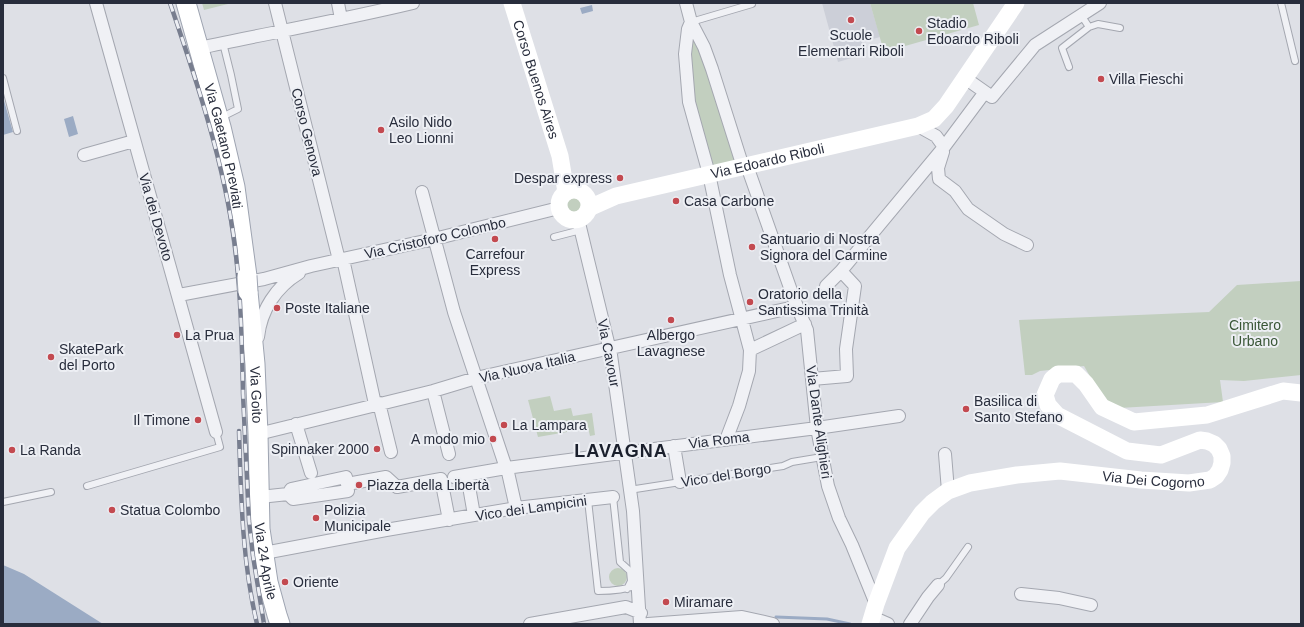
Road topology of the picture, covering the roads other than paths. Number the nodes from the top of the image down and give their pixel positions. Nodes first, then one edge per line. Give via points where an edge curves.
1 (96, 3) edge
2 (186, 3) edge
3 (275, 3) edge
4 (338, 3) edge
5 (414, 3) edge
6 (512, 3) edge
7 (686, 3) edge
8 (1016, 3) edge
9 (1100, 3) edge
10 (1281, 3) edge
11 (752, 4) dead end
12 (1081, 15) junction
13 (341, 19) junction
14 (691, 22) junction
15 (1089, 27) junction
16 (1120, 28) dead end
17 (282, 31) junction
18 (223, 42) junction
19 (199, 48) junction
20 (1295, 60) dead end
21 (1069, 67) dead end
22 (3, 78) edge
23 (965, 78) junction
24 (985, 92) junction
25 (219, 118) junction
26 (918, 126) junction
27 (18, 131) dead end
28 (134, 140) junction
29 (944, 147) junction
30 (84, 155) dead end
31 (745, 166) junction
32 (709, 174) junction
33 (422, 192) dead end
34 (580, 206) junction
35 (559, 208) joint
36 (554, 237) dead end
37 (434, 239) junction
38 (1027, 245) dead end
39 (341, 260) junction
40 (311, 266) junction
41 (841, 271) junction
42 (247, 284) junction
43 (826, 286) dead end
44 (179, 295) junction
45 (796, 305) junction
46 (742, 319) junction
47 (805, 324) junction
48 (610, 348) junction
49 (750, 350) junction
50 (255, 364) junction
51 (476, 378) junction
52 (812, 380) junction
53 (433, 391) junction
54 (1301, 393) edge
55 (377, 404) junction
56 (899, 416) dead end
57 (296, 424) junction
58 (817, 428) junction
59 (216, 432) joint
60 (258, 434) junction
61 (726, 440) junction
62 (674, 446) junction
63 (391, 452) dead end
64 (626, 452) junction
65 (449, 454) dead end
66 (945, 454) dead end
67 (822, 457) junction
68 (506, 468) junction
69 (311, 473) dead end
70 (467, 475) junction
71 (454, 477) dead end
72 (680, 482) junction
73 (87, 486) dead end
74 (630, 490) junction
75 (948, 491) junction
76 (52, 492) dead end
77 (260, 497) junction
78 (613, 497) joint
79 (588, 500) junction
80 (3, 502) edge
81 (516, 508) junction
82 (474, 516) junction
83 (449, 520) junction
84 (968, 547) dead end
85 (264, 553) junction
86 (633, 580) junction
87 (938, 585) joint
88 (1021, 594) dead end
89 (1091, 605) dead end
90 (872, 617) edge
91 (641, 619) edge
92 (753, 622) edge
93 (280, 624) edge
94 (530, 624) edge
95 (648, 624) edge
96 (774, 624) edge
97 (888, 624) edge
98 (910, 624) edge

1 - 28 street, Via dei Devoto
2 - 19 main road, Via Gaetano Previati
3 - 17 street, Corso Genova
4 - 13 street
5 - 13 street
6 - 34 street, Corso Buenos Aires via 560,156
7 - 14 street, Via Dante Alighieri
8 - 23 street, Via Edoardo Riboli
9 - 12 street
10 - 20 lane
11 - 14 lane
12 - 15 lane
12 - 24 street via 1036,46 992,97
13 - 17 street
14 - 31 street, Via Dante Alighieri via 704,47
14 - 32 street via 685,54 689,102
15 - 16 lane via 1098,24
15 - 21 lane via 1062,48
17 - 18 street
17 - 39 street, Corso Genova
18 - 19 street
18 - 25 lane via 238,109
19 - 25 main road, Via Gaetano Previati
22 - 27 lane
23 - 24 street
23 - 26 street, Via Edoardo Riboli via 934,119
24 - 29 street
25 - 42 main road, Via Gaetano Previati via 235,187
26 - 29 street via 936,136
26 - 31 street, Via Edoardo Riboli
28 - 30 street
28 - 44 street, Via dei Devoto
29 - 38 street via 938,168 939,179 955,191 968,209 1004,234
29 - 41 street
31 - 32 street, Via Edoardo Riboli
31 - 45 street, Via Dante Alighieri
32 - 34 street, Via Edoardo Riboli
32 - 46 street
33 - 37 street
34 - 35 street via 561,197
34 - 36 lane
34 - 48 street, Via Cavour
35 - 37 street, Via Cristoforo Colombo
37 - 39 street, Via Cristoforo Colombo
37 - 51 street
39 - 40 street, Via Cristoforo Colombo
39 - 55 street, Corso Genova
40 - 42 street, Via Cristoforo Colombo via 299,264
40 - 44 street, Via Cristoforo Colombo via 264,279
40 - 50 street, Via Cristoforo Colombo via 287,280 270,300 259,323
41 - 43 street
41 - 52 street via 854,286 846,350 847,376
42 - 50 main road, Via Goito
44 - 59 street, Via dei Devoto
45 - 46 street, Via Nuova Italia
45 - 47 street, Via Dante Alighieri
46 - 48 street, Via Nuova Italia
46 - 49 street
47 - 49 street
47 - 52 street, Via Dante Alighieri
48 - 51 street, Via Nuova Italia
48 - 64 street, Via Cavour
49 - 61 street via 749,371
50 - 60 main road, Via Goito
51 - 53 street, Via Nuova Italia
51 - 68 street
52 - 58 street, Via Dante Alighieri
53 - 55 street, Via Nuova Italia
53 - 65 street
54 - 75 street, Via Dei Cogorno via 1283,392 1207,415 1134,422 1102,407 1076,374 1058,374 1052,379 1045,395 1048,405 1057,415 1127,451 1161,455 1200,440 1207,441 1219,449 1222,456 1220,470 1210,480 1189,483 1060,471 970,483
55 - 57 street, Via Nuova Italia
55 - 63 street, Corso Genova
56 - 58 street, Via Roma
57 - 60 street, Via Nuova Italia
57 - 69 street
58 - 61 street, Via Roma
58 - 67 street, Via Dante Alighieri
59 - 73 lane via 220,447
60 - 77 main road, Via Goito
61 - 62 street, Via Roma
62 - 64 street, Via Roma
62 - 72 street
64 - 68 street, Via Roma
64 - 74 street, Via Cavour
66 - 75 street
67 - 72 lane, Vico del Borgo via 783,466
67 - 90 street, Via Dante Alighieri via 828,486 852,545
68 - 70 street, Via Roma
68 - 81 street
70 - 71 street, Via Roma
70 - 82 street
72 - 74 lane, Vico del Borgo
74 - 86 street, Via Cavour via 633,511
75 - 90 street, Via Dei Cogorno via 922,513 897,548
76 - 80 lane
77 - 83 street via 289,492 293,499 348,491 347,484 386,477 397,487 441,479
77 - 85 main road, Via 24 Aprile via 260,529
78 - 79 street, Vico dei Lampicini
78 - 86 lane via 620,562
79 - 81 street, Vico dei Lampicini
79 - 86 lane via 598,591 613,591
81 - 82 street, Vico dei Lampicini
82 - 83 street, Vico dei Lampicini
83 - 85 street, Vico dei Lampicini
84 - 87 lane
85 - 93 main road, Via 24 Aprile via 268,582
86 - 91 street, Via Cavour
87 - 98 street
88 - 89 street
90 - 97 street
91 - 94 street via 626,607
92 - 95 street via 742,617
92 - 96 street

